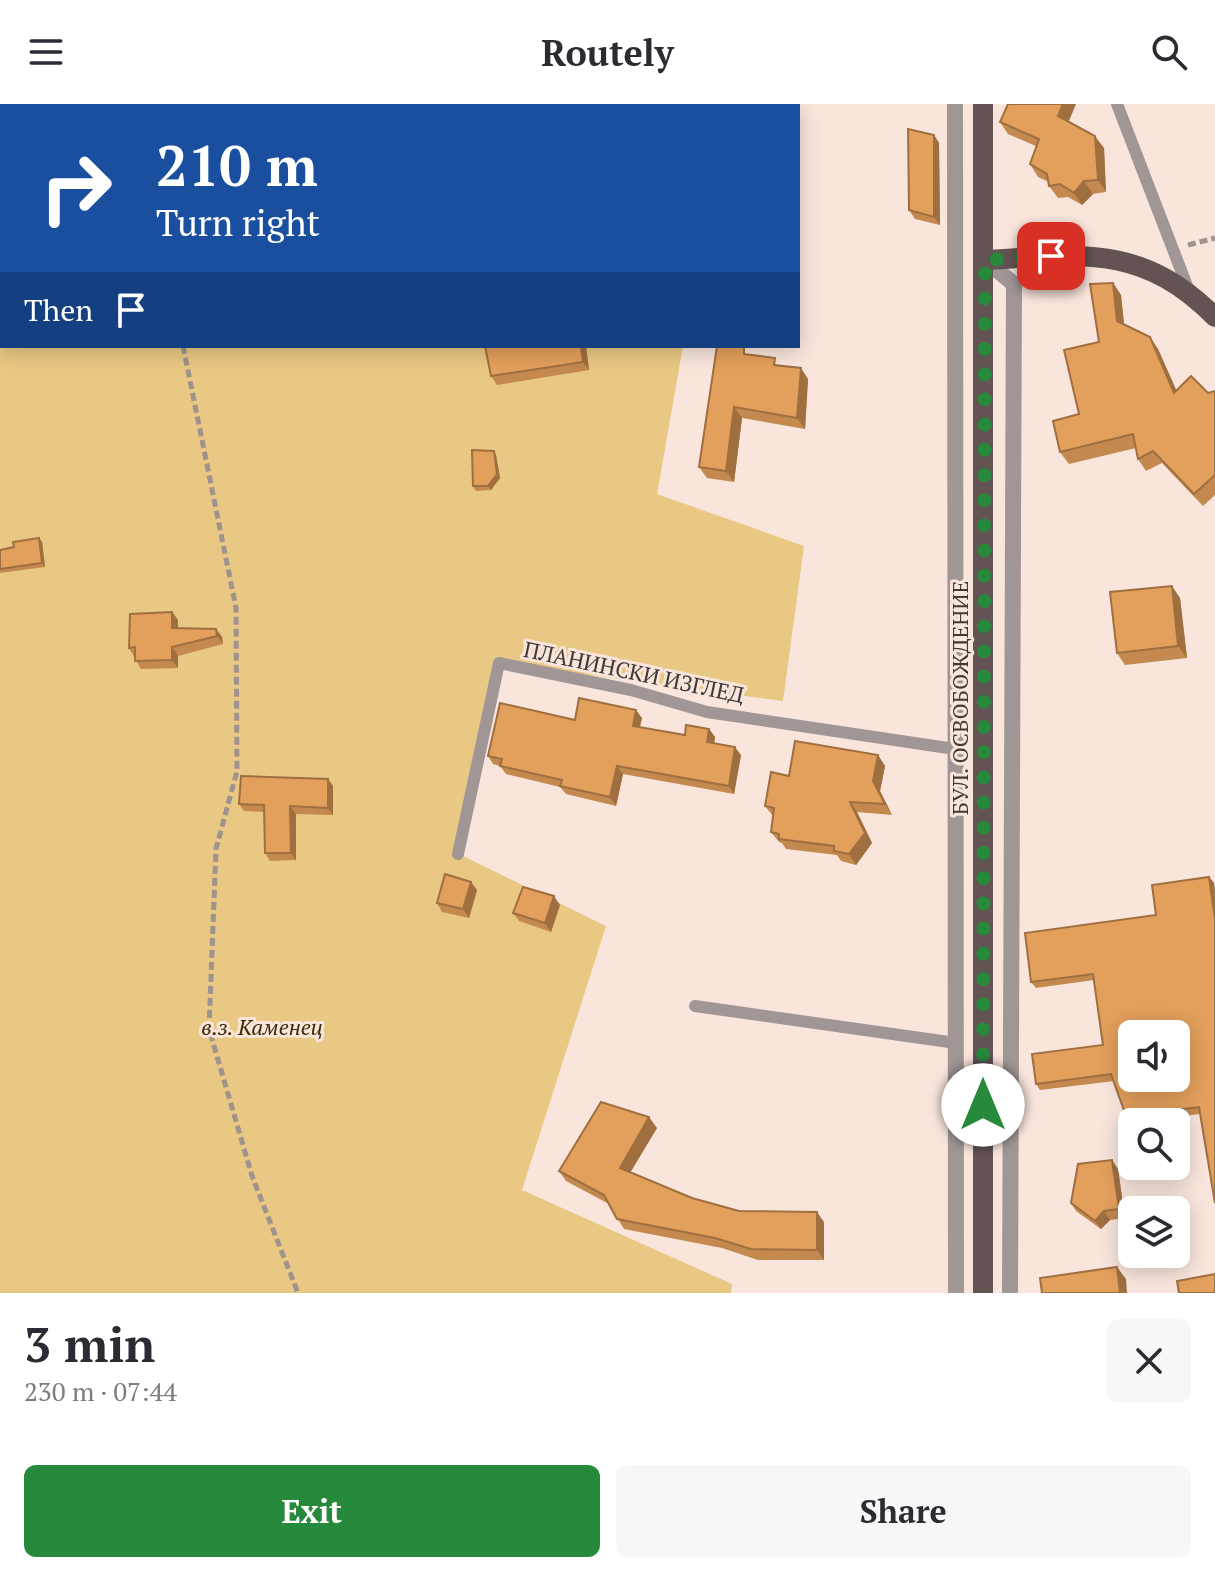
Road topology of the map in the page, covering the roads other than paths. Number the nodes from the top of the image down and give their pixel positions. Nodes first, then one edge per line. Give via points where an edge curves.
1 (955, 104) edge
2 (983, 104) edge
3 (1117, 104) edge
4 (985, 260) junction
5 (1189, 291) junction
6 (1215, 317) edge
7 (955, 749) junction
8 (458, 854) dead end
9 (695, 1006) dead end
10 (956, 1043) junction
11 (956, 1293) edge
12 (983, 1293) edge
13 (1010, 1293) edge

1 - 7 street
2 - 4 main road, БУЛ. ОСВОБОЖДЕНИЕ
3 - 5 lane
4 - 5 main road via 1114,258 1153,269
4 - 12 main road, БУЛ. ОСВОБОЖДЕНИЕ
4 - 13 street via 1014,284
5 - 6 main road
7 - 8 lane, ПЛАНИНСКИ ИЗГЛЕД via 707,712 499,663
7 - 10 street
9 - 10 lane
10 - 11 street

